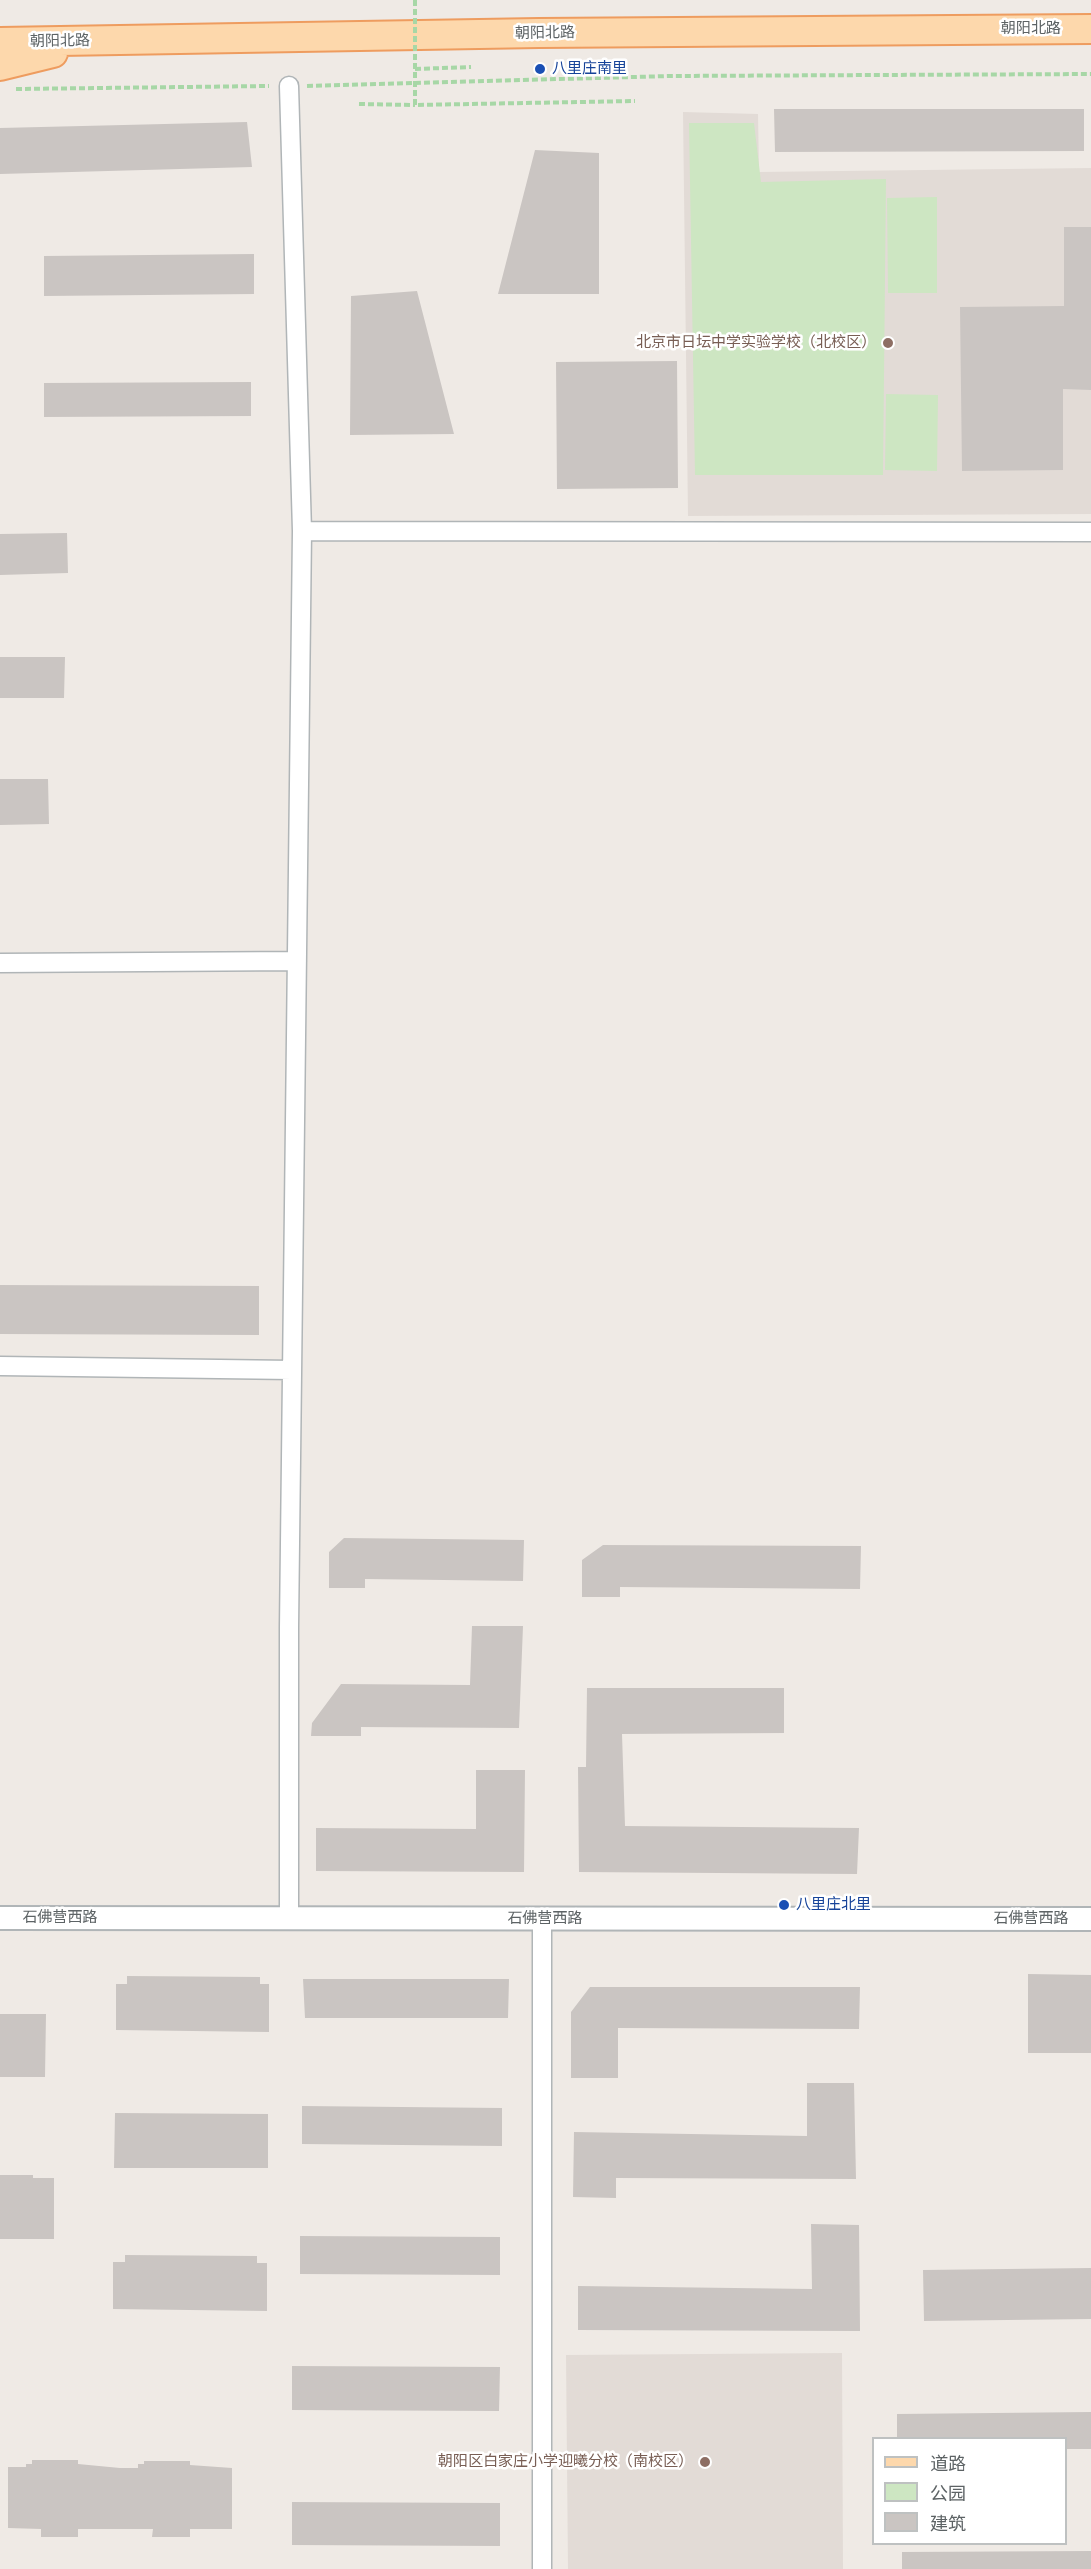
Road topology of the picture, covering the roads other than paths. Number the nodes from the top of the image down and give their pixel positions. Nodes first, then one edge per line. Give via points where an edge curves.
1 (1091, 29) edge
2 (103, 40) junction
3 (0, 42) edge
4 (6, 78) edge
5 (289, 86) road end
6 (302, 531) junction
7 (1091, 532) edge
8 (297, 961) junction
9 (0, 963) edge
10 (0, 1366) edge
11 (292, 1370) junction
12 (0, 1918) edge
13 (289, 1919) junction
14 (542, 1919) junction
15 (1091, 1919) edge
16 (542, 2569) edge

1 - 2 main road, 朝阳北路
2 - 3 main road, 朝阳北路
2 - 4 main road
5 - 6 street
6 - 7 street
6 - 8 street
8 - 9 street
8 - 11 street
10 - 11 street
11 - 13 street
12 - 13 street, 石佛营西路
13 - 14 street, 石佛营西路
14 - 15 street, 石佛营西路
14 - 16 street

